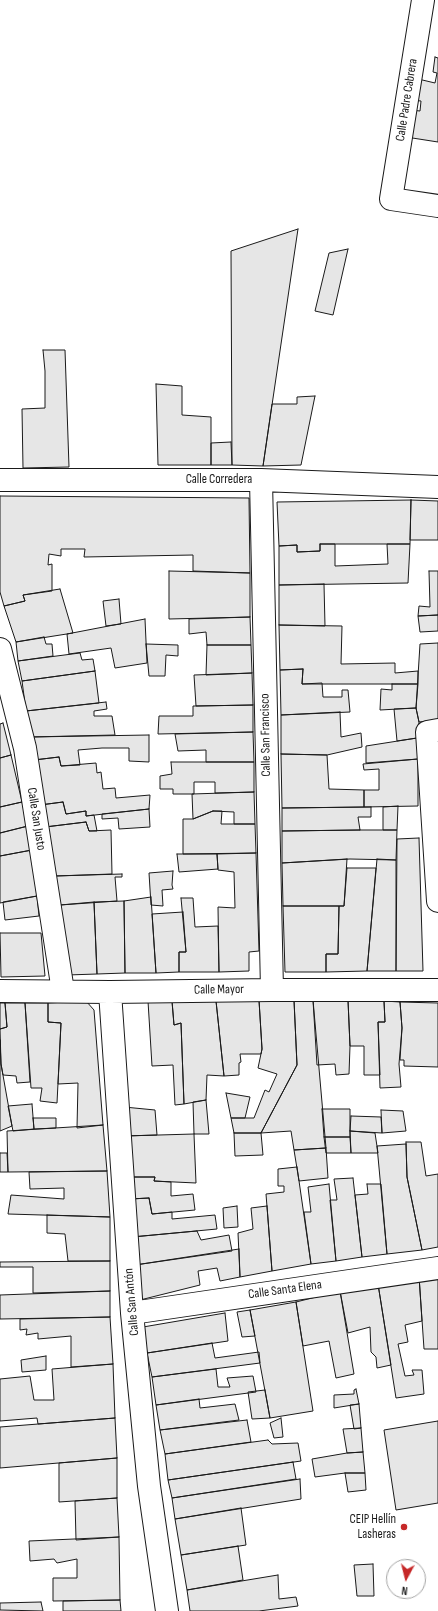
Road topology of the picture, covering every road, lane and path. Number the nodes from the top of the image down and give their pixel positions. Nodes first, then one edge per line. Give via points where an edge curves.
1 (423, 0) edge
2 (438, 206) edge
3 (0, 480) edge
4 (261, 480) junction
5 (438, 487) edge
6 (0, 649) edge
7 (438, 730) edge
8 (438, 901) edge
9 (272, 990) junction
10 (438, 990) edge
11 (0, 991) edge
12 (63, 991) junction
13 (110, 992) junction
14 (438, 1268) edge
15 (132, 1313) junction
16 (167, 1611) edge

1 - 2 street, Calle Padre Cabrera via 391,199
3 - 4 street, Calle Corredera
4 - 5 street, Calle Corredera
4 - 9 street, Calle San Francisco
6 - 12 street, Calle San Justo via 25,748
7 - 8 street via 427,732
9 - 10 street, Calle Mayor
9 - 13 street, Calle Mayor
11 - 12 street, Calle Mayor
12 - 13 street, Calle Mayor
13 - 15 street, Calle San Antón
14 - 15 street, Calle Santa Elena
15 - 16 street, Calle San Antón via 149,1486

